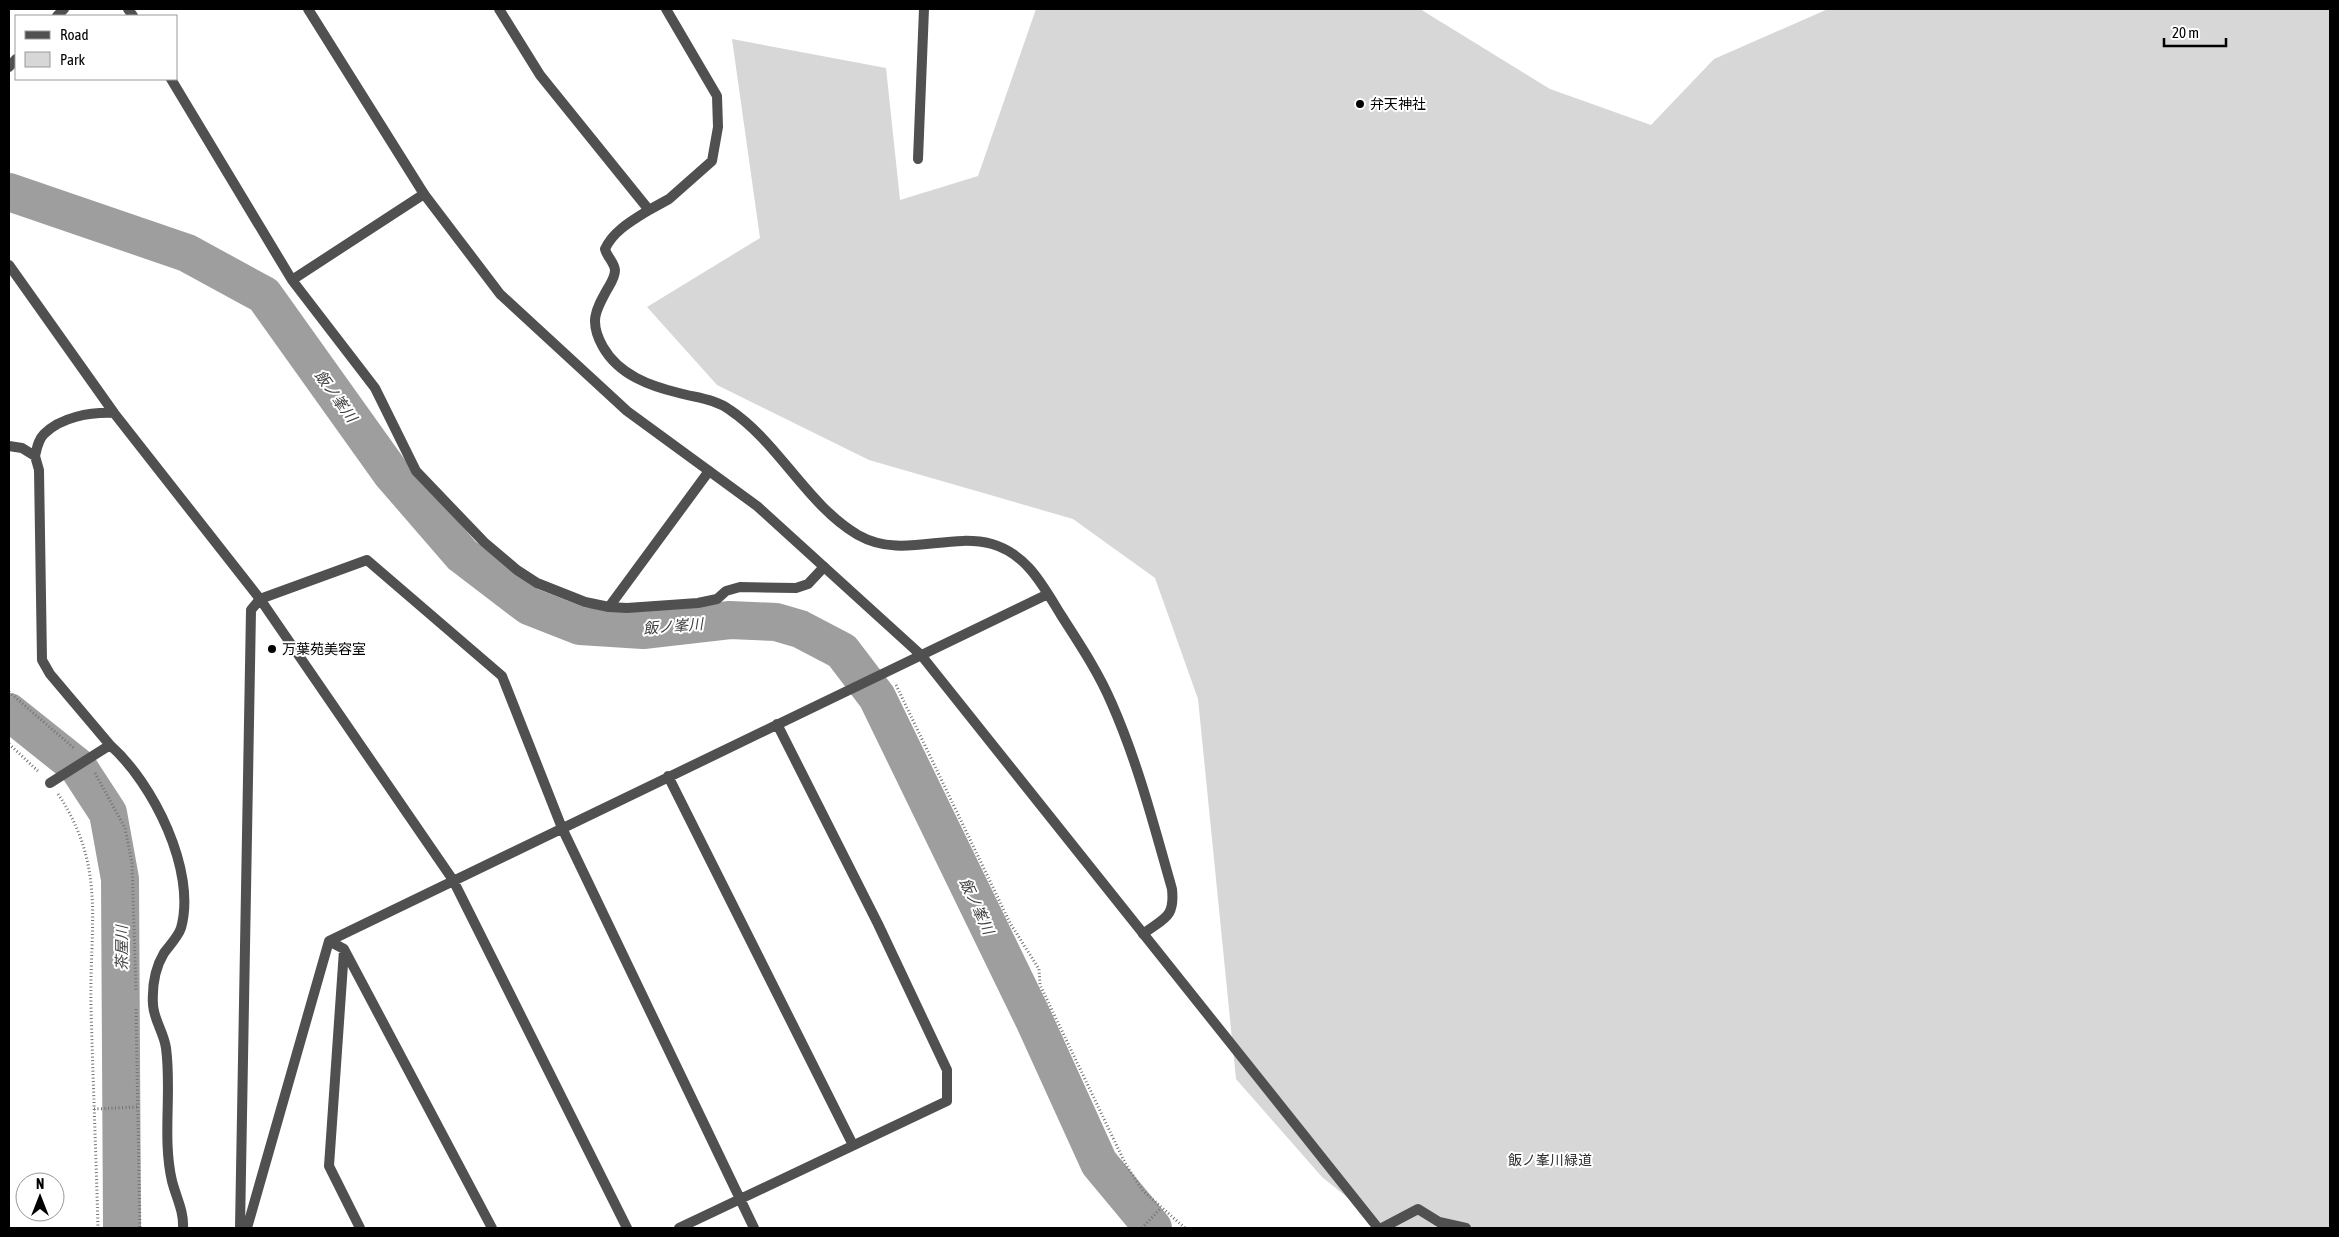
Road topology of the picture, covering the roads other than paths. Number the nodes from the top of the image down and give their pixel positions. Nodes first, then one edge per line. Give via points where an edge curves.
1 (308, 9) edge
2 (498, 9) edge
3 (666, 9) edge
4 (924, 9) edge
5 (172, 80) edge
6 (918, 159) dead end
7 (424, 194) junction
8 (649, 210) junction
9 (9, 265) edge
10 (292, 280) junction
11 (114, 412) junction
12 (9, 446) edge
13 (35, 456) junction
14 (709, 471) junction
15 (824, 568) junction
16 (1048, 594) junction
17 (260, 599) junction
18 (609, 607) junction
19 (921, 655) junction
20 (776, 724) junction
21 (110, 746) junction
22 (668, 776) junction
23 (50, 782) road end
24 (562, 828) junction
25 (453, 880) junction
26 (1143, 934) junction
27 (329, 941) junction
28 (344, 949) junction
29 (853, 1145) junction
30 (739, 1199) junction
31 (1438, 1225) edge
32 (183, 1228) edge
33 (240, 1228) edge
34 (247, 1228) edge
35 (360, 1228) edge
36 (492, 1228) edge
37 (626, 1228) edge
38 (679, 1228) edge
39 (754, 1228) edge
40 (1378, 1228) edge
41 (1382, 1228) edge
42 (1466, 1228) edge

1 - 7 street
2 - 8 street via 540,75
3 - 8 street via 717,96 718,127 712,161 669,199
4 - 6 street
5 - 10 street
7 - 10 street
7 - 14 street via 500,294 628,412
8 - 16 street via 627,224 608,241 605,249 615,272 598,307 595,328 604,348 619,366 630,376 654,386 705,398 728,408 776,452 834,518 875,544 904,547 966,542 991,544 1012,553 1028,566
9 - 11 street
10 - 18 street via 375,388 416,471 484,542 537,582 584,602
11 - 13 street via 93,412 74,417 54,428 38,442
11 - 17 street
12 - 13 street via 22,448
13 - 21 street via 39,470 42,660
14 - 15 street via 756,506
14 - 18 street
15 - 18 street via 808,584 796,588 740,587 698,604
15 - 19 street
16 - 19 street
16 - 26 street via 1111,702 1142,782 1172,888 1173,905 1167,916
17 - 24 street via 367,560 502,676
17 - 25 street
17 - 33 street via 251,610
19 - 20 street
19 - 26 street
20 - 22 street
20 - 29 street via 878,924 946,1070 947,1101
21 - 23 street
21 - 32 street via 143,781 160,815 184,880 185,905 180,930 163,956 154,982 153,1006 166,1048 168,1146
22 - 24 street
22 - 29 street
24 - 25 street
24 - 30 street
25 - 27 street
25 - 37 street
26 - 40 street
27 - 28 street
27 - 34 street
28 - 35 street via 329,1166
28 - 36 street
29 - 30 street
30 - 38 street
30 - 39 street
31 - 41 street via 1418,1209
31 - 42 street

